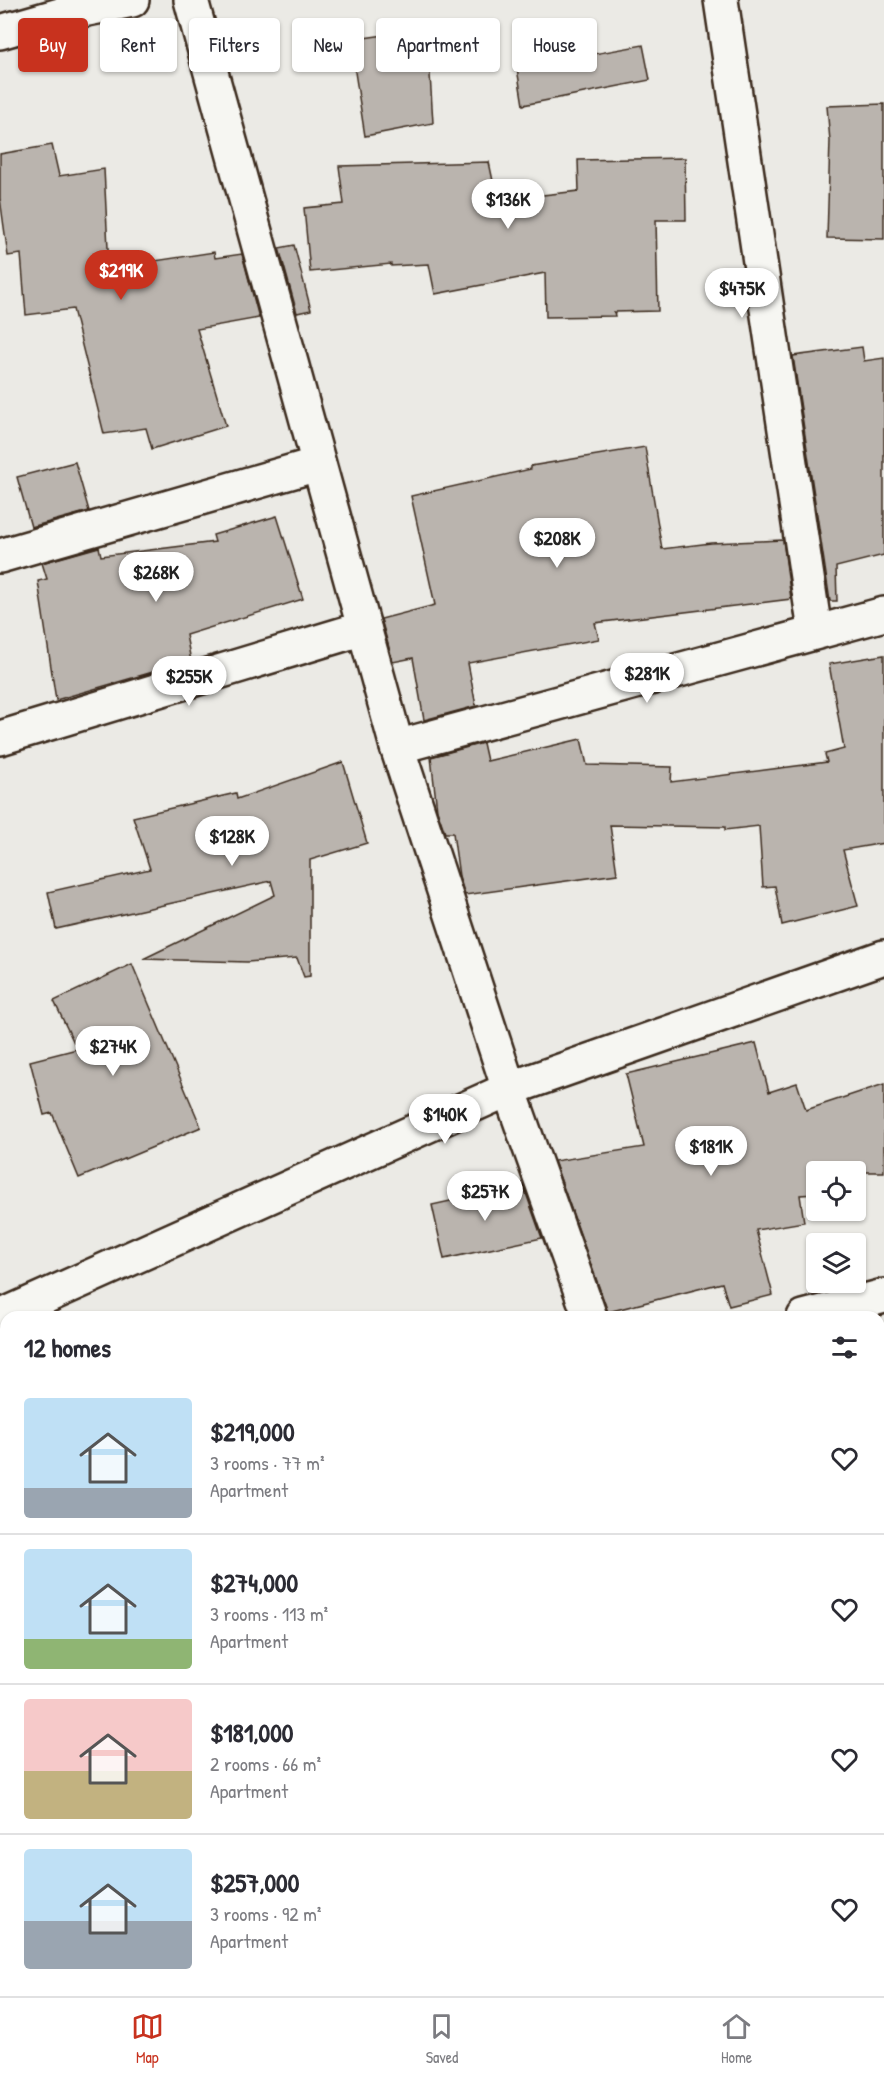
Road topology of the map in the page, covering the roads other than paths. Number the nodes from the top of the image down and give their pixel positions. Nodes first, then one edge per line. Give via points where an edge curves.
1 (132, 0) edge
2 (191, 0) edge
3 (721, 0) edge
4 (0, 32) edge
5 (318, 464) junction
6 (0, 556) edge
7 (884, 614) edge
8 (364, 628) junction
9 (815, 631) junction
10 (0, 738) edge
11 (397, 747) junction
12 (884, 957) edge
13 (508, 1089) junction
14 (884, 1296) edge
15 (13, 1311) edge
16 (588, 1311) edge
17 (827, 1311) edge

1 - 4 street
2 - 5 street
3 - 9 street
5 - 6 street
5 - 8 street
7 - 9 street
8 - 10 street
8 - 11 street
9 - 11 street
11 - 13 street
12 - 13 street
13 - 15 street
13 - 16 street
14 - 17 street

